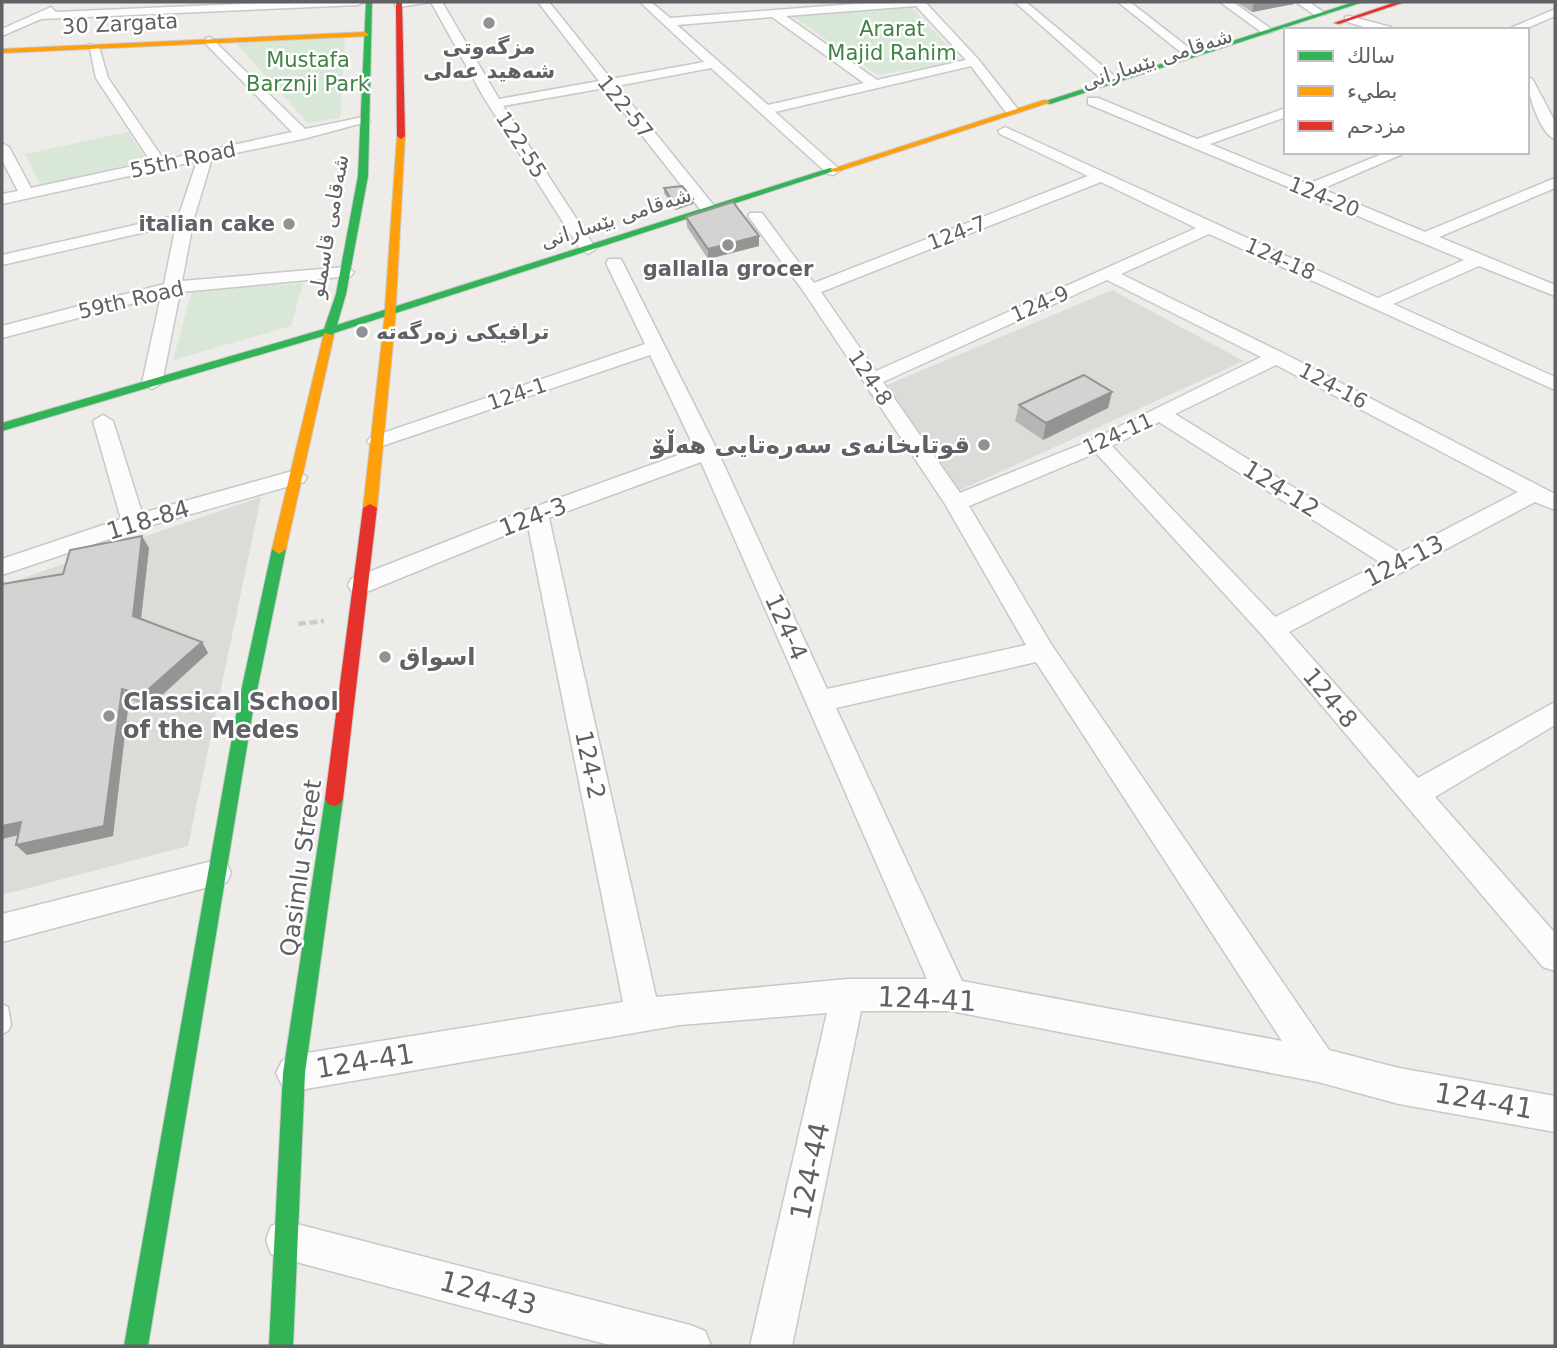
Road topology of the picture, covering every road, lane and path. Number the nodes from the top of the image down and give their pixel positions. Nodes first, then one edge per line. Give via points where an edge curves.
1 (69, 2) edge
2 (358, 2) edge
3 (369, 2) edge
4 (426, 2) edge
5 (437, 2) edge
6 (542, 2) edge
7 (645, 2) edge
8 (918, 2) edge
9 (1020, 2) edge
10 (1123, 2) edge
11 (1226, 2) edge
12 (1302, 2) edge
13 (1360, 2) edge
14 (1402, 2) edge
15 (399, 3) edge
16 (830, 5) edge
17 (194, 6) edge
18 (1555, 12) edge
19 (774, 13) junction
20 (35, 16) junction
21 (1349, 19) junction
22 (668, 22) junction
23 (1318, 22) edge
24 (1284, 28) edge
25 (1285, 28) edge
26 (1380, 28) edge
27 (1517, 28) edge
28 (1268, 31) junction
29 (3, 32) edge
30 (366, 34) junction
31 (1284, 40) edge
32 (209, 41) junction
33 (93, 47) junction
34 (2, 51) edge
35 (1192, 55) junction
36 (975, 62) junction
37 (714, 64) junction
38 (1112, 81) junction
39 (606, 84) junction
40 (873, 84) junction
41 (1531, 98) edge
42 (1093, 101) junction
43 (1045, 102) junction
44 (495, 104) junction
45 (765, 110) junction
46 (1064, 111) junction
47 (1013, 112) junction
48 (1284, 113) edge
49 (363, 121) junction
50 (1005, 131) junction
51 (303, 135) junction
52 (1555, 135) edge
53 (1196, 144) junction
54 (2, 147) edge
55 (1394, 154) edge
56 (205, 155) junction
57 (913, 162) dead end
58 (160, 165) junction
59 (833, 171) junction
60 (1103, 176) junction
61 (1555, 183) edge
62 (1307, 190) junction
63 (27, 194) junction
64 (2, 199) edge
65 (709, 210) junction
66 (756, 216) dead end
67 (186, 218) junction
68 (1209, 228) junction
69 (1424, 238) junction
70 (588, 249) junction
71 (2, 260) edge
72 (1478, 260) junction
73 (615, 263) dead end
74 (345, 272) junction
75 (1108, 274) junction
76 (173, 287) junction
77 (811, 290) junction
78 (1555, 291) edge
79 (1381, 303) junction
80 (388, 313) junction
81 (329, 331) junction
82 (2, 332) edge
83 (656, 347) junction
84 (347, 351) dead end
85 (1276, 357) junction
86 (314, 361) junction
87 (871, 380) junction
88 (152, 383) junction
89 (1555, 384) edge
90 (1161, 415) junction
91 (103, 421) dead end
92 (2, 427) edge
93 (378, 441) junction
94 (1099, 444) junction
95 (707, 452) junction
96 (296, 477) junction
97 (1546, 498) edge
98 (956, 503) junction
99 (537, 514) junction
100 (134, 523) junction
101 (1400, 564) junction
102 (2, 567) edge
103 (360, 585) junction
104 (356, 618) junction
105 (263, 627) junction
106 (1272, 630) junction
107 (1042, 651) junction
108 (820, 701) junction
109 (1555, 712) edge
110 (1413, 796) junction
111 (216, 873) junction
112 (2, 928) edge
113 (1555, 956) edge
114 (848, 995) junction
115 (951, 995) junction
116 (2, 1013) edge
117 (643, 1015) junction
118 (2, 1025) edge
119 (1318, 1065) junction
120 (294, 1073) junction
121 (1555, 1114) edge
122 (285, 1240) junction
123 (136, 1346) edge
124 (281, 1346) edge
125 (690, 1346) edge
126 (771, 1346) edge

1 - 20 street
2 - 17 street
3 - 30 main road, شەقامی قاسملو
4 - 15 street
5 - 44 street, 122-55
6 - 39 street, 122-57
7 - 22 street
8 - 16 street
8 - 36 street
9 - 38 street
10 - 35 street
11 - 28 street
12 - 23 street
13 - 23 main road, شەقامی بێسارانی
14 - 21 main road, شەقامی بێسارانی
15 - 80 main road via 402,109 397,252
16 - 19 street
17 - 20 street
18 - 27 street
19 - 22 street
19 - 40 street
20 - 29 street
21 - 23 main road, شەقامی بێسارانی
21 - 26 street
22 - 37 street
23 - 25 main road, شەقامی بێسارانی
24 - 28 main road, شەقامی بێسارانی
28 - 35 main road, شەقامی بێسارانی
30 - 32 main road, 30 Zargata
30 - 49 main road, شەقامی قاسملو
31 - 42 main road, شەقامی بێسارانی
32 - 33 main road, 30 Zargata
32 - 51 street
33 - 34 main road, 30 Zargata
33 - 58 street via 102,78
35 - 38 main road, شەقامی بێسارانی
36 - 40 street
36 - 47 street
37 - 39 street
37 - 45 street
38 - 43 main road, شەقامی بێسارانی
39 - 44 street
39 - 65 street, 122-57
40 - 45 street
41 - 52 street
42 - 46 main road, شەقامی بێسارانی
42 - 53 street, 124-20
43 - 46 main road
43 - 47 main road, شەقامی بێسارانی
44 - 70 street, 122-55
45 - 59 street
46 - 50 main road, شەقامی بێسارانی
47 - 59 main road, شەقامی بێسارانی
48 - 53 street
49 - 51 street, 55th Road
49 - 74 main road, شەقامی قاسملو via 363,176
50 - 57 main road, شەقامی بێسارانی
50 - 60 street, 124-18
51 - 56 street, 55th Road
53 - 62 street, 124-20
54 - 63 street
55 - 62 street
56 - 58 street, 55th Road
56 - 67 street
58 - 63 street, 55th Road
59 - 65 main road, شەقامی بێسارانی
60 - 68 street, 124-18
60 - 77 street, 124-7
61 - 69 street
62 - 69 street, 124-20
63 - 64 street, 55th Road
65 - 70 main road, شەقامی بێسارانی
66 - 77 street, 124-8
67 - 71 street
67 - 76 street
68 - 75 street, 124-9
68 - 79 street, 124-18
69 - 72 street, 124-20
70 - 80 main road, شەقامی بێسارانی
72 - 78 street, 124-20
72 - 79 street
73 - 83 street, 124-4
74 - 76 street, 59th Road
74 - 81 main road, شەقامی قاسملو
75 - 85 street, 124-16
75 - 87 street, 124-9
76 - 82 street, 59th Road
76 - 88 street
77 - 87 street, 124-8
79 - 89 street, 124-18
80 - 81 main road, شەقامی بێسارانی
80 - 93 main road, Qasimlu Street
81 - 86 main road
81 - 88 main road, شەقامی بێسارانی
83 - 93 street, 124-1
83 - 95 street, 124-4
84 - 86 main road
85 - 90 street, 124-11
85 - 97 street, 124-16
86 - 96 main road
87 - 98 street, 124-8
88 - 92 main road, شەقامی بێسارانی
90 - 94 street, 124-11
90 - 101 street, 124-12
91 - 100 street
93 - 103 main road, Qasimlu Street
94 - 98 street, 124-11
94 - 106 street, 124-8
95 - 99 street, 124-3
95 - 108 street, 124-4
96 - 100 street, 118-84
96 - 105 main road
97 - 101 street, 124-13
98 - 107 street, 124-8
99 - 103 street, 124-3
99 - 117 street, 124-2
100 - 102 street, 118-84
101 - 106 street, 124-13
103 - 104 main road, Qasimlu Street
104 - 105 path
104 - 120 main road, Qasimlu Street
105 - 111 main road
106 - 110 street, 124-8
107 - 108 street
107 - 119 street, 124-8
108 - 115 street, 124-4
109 - 110 street
110 - 113 street, 124-8
111 - 112 street
111 - 123 main road
114 - 115 street, 124-41
114 - 117 street, 124-41
114 - 126 street, 124-44
115 - 119 street, 124-41
116 - 118 lane
117 - 120 street, 124-41
119 - 121 street, 124-41 via 1399,1086
120 - 122 main road, Qasimlu Street
122 - 124 main road, Qasimlu Street
122 - 125 street, 124-43

